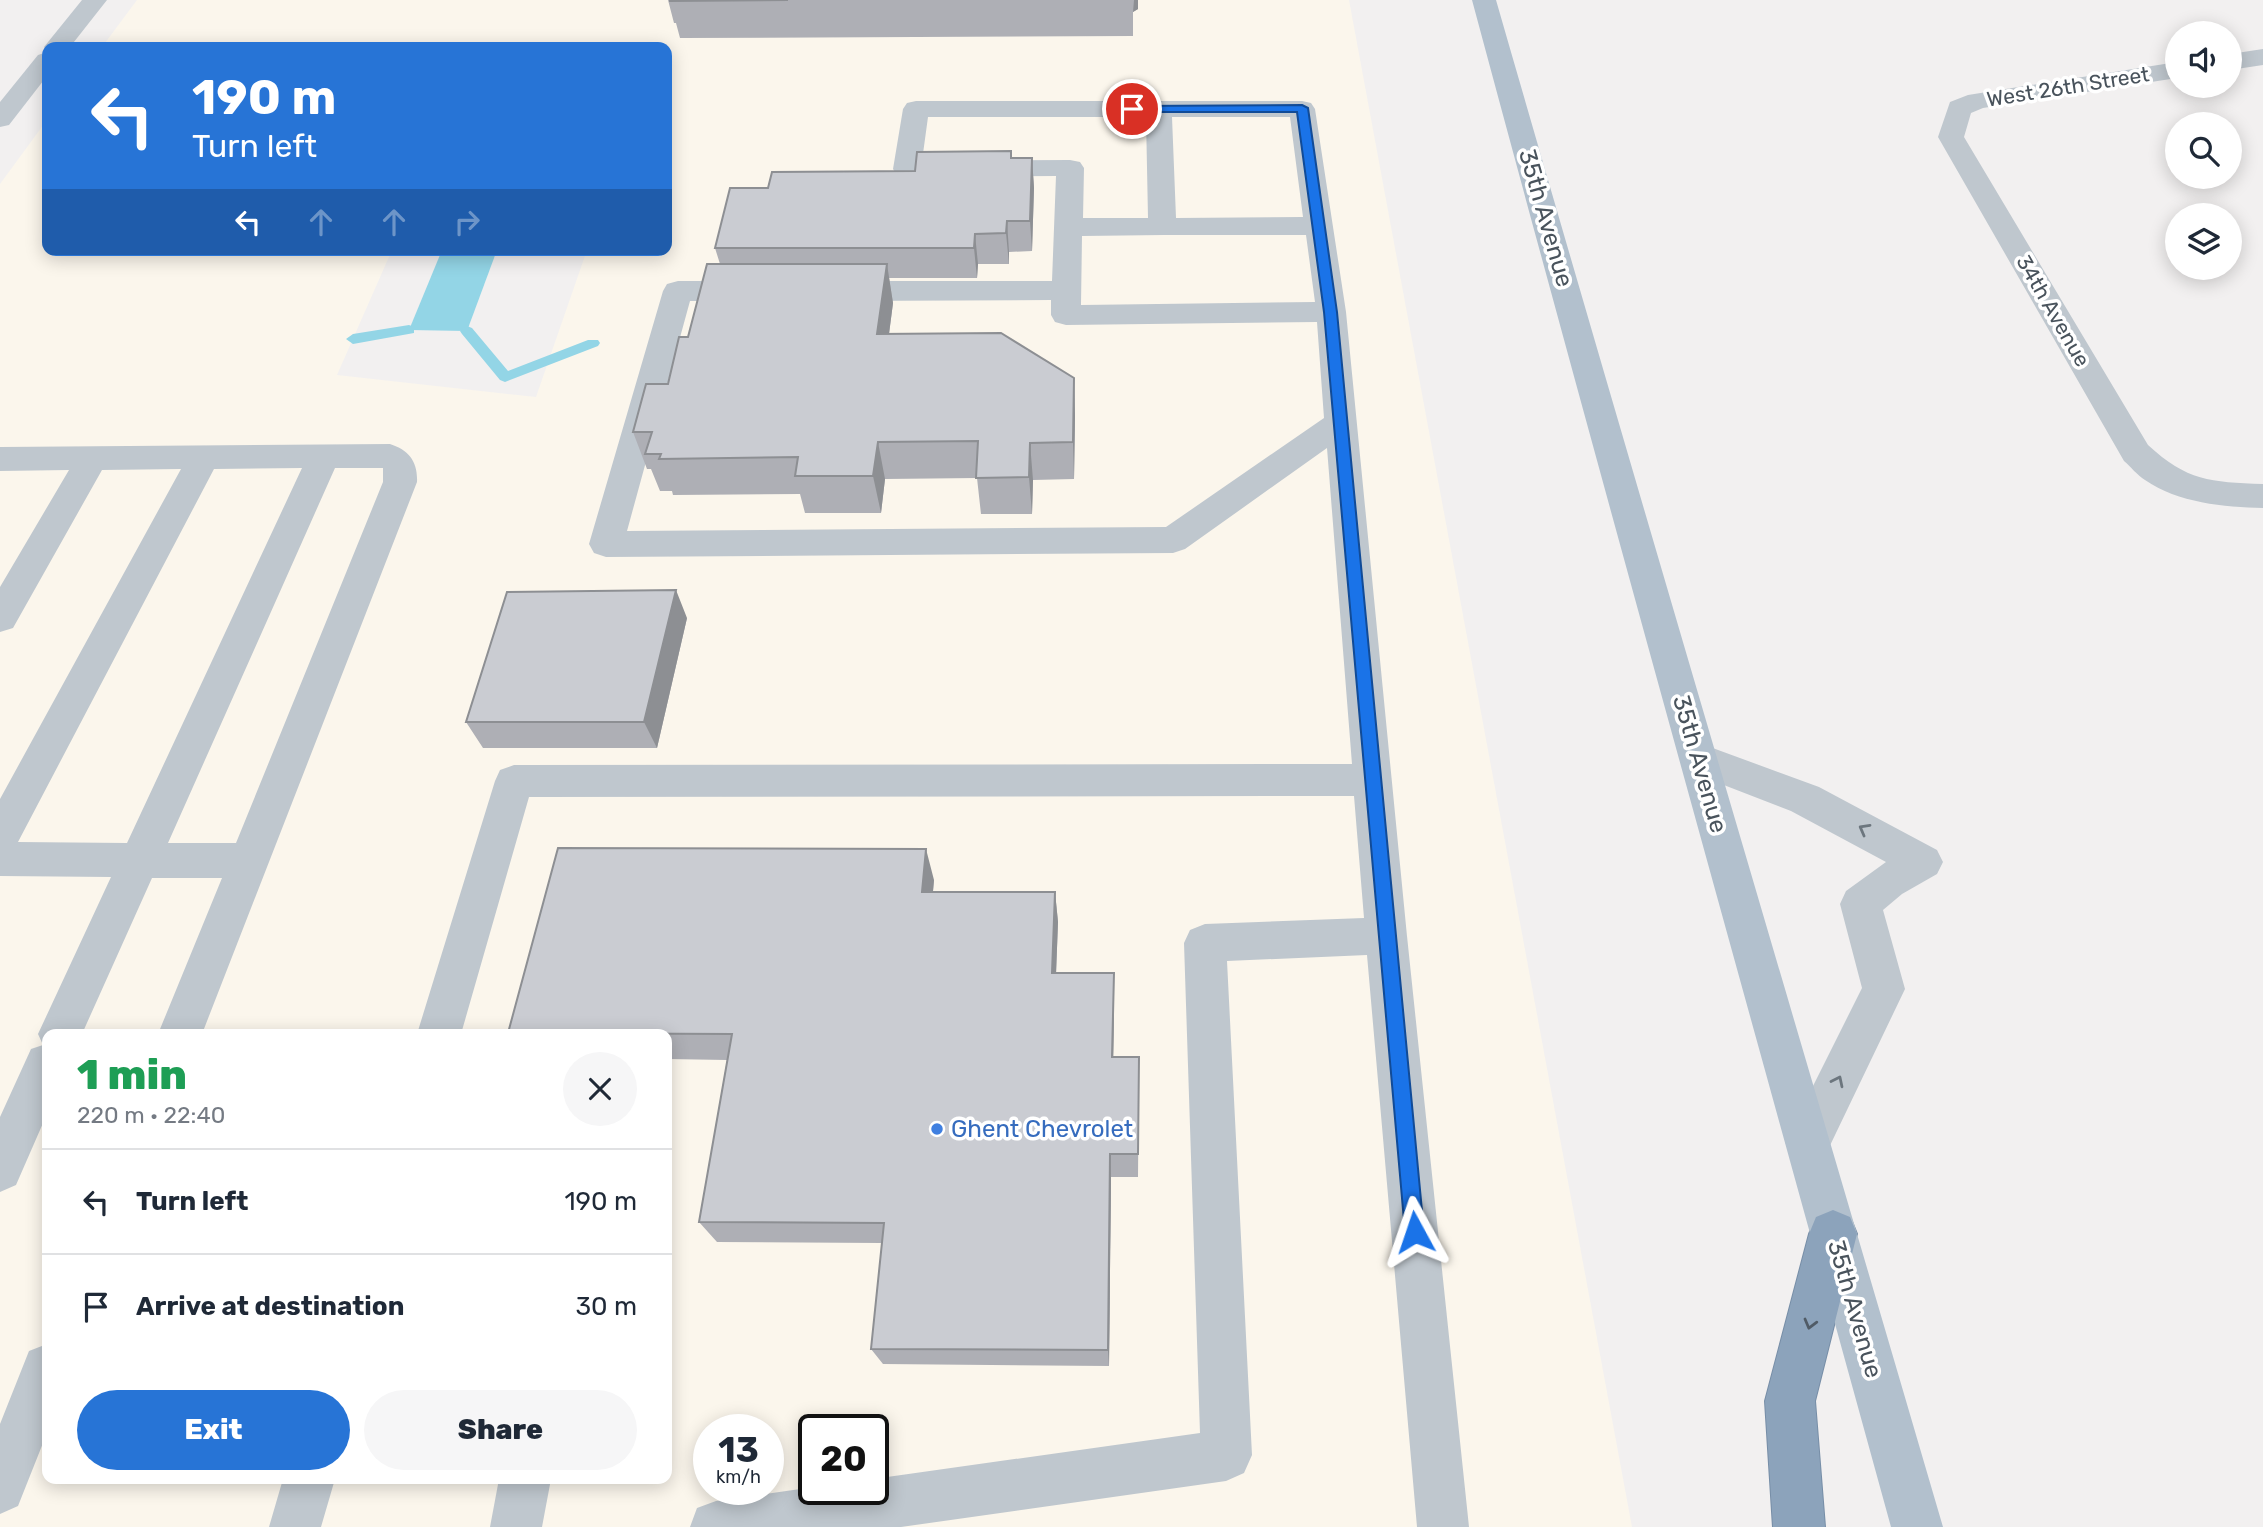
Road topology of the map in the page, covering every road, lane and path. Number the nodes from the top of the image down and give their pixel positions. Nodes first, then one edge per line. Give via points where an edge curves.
1 (95, 0) edge
2 (1484, 0) edge
3 (61, 42) edge
4 (2263, 57) edge
5 (2242, 60) edge
6 (42, 66) edge
7 (2165, 72) edge
8 (1959, 108) joint
9 (1159, 109) junction
10 (0, 119) edge
11 (1319, 226) junction
12 (1069, 227) junction
13 (1162, 227) junction
14 (1067, 290) junction
15 (1331, 312) junction
16 (1341, 422) junction
17 (204, 457) junction
18 (324, 457) junction
19 (0, 459) edge
20 (92, 459) junction
21 (2263, 496) edge
22 (0, 618) edge
23 (1699, 759) junction
24 (1372, 780) junction
25 (0, 837) edge
26 (0, 859) edge
27 (139, 860) junction
28 (250, 861) junction
29 (1386, 936) junction
30 (63, 1029) edge
31 (182, 1029) edge
32 (440, 1029) edge
33 (42, 1075) edge
34 (1808, 1142) junction
35 (0, 1169) edge
36 (1833, 1234) junction
37 (42, 1380) edge
38 (6, 1458) edge
39 (308, 1484) edge
40 (523, 1484) edge
41 (295, 1527) edge
42 (516, 1527) edge
43 (716, 1527) edge
44 (1443, 1527) edge
45 (1799, 1527) edge
46 (1917, 1527) edge

1 - 3 street
2 - 23 main road, 35th Avenue
4 - 5 street
6 - 10 street
7 - 8 street, West 26th Street via 1977,101
8 - 21 street, 34th Avenue via 1951,137 2136,453 2157,473 2192,486 2230,495
9 - 11 street via 1302,108
9 - 12 street via 916,109 907,169 1070,168
9 - 13 street
11 - 13 street
11 - 15 street
12 - 13 street
12 - 14 street
14 - 15 street via 1066,315
14 - 16 street via 678,291 606,544 1173,540
15 - 16 street
16 - 24 street
17 - 18 street
17 - 20 street
17 - 25 street
18 - 27 street
18 - 28 street via 390,456 401,468 400,482
19 - 20 street
20 - 22 street
23 - 34 main road, 35th Avenue
34 -> 23 street via 1884,989 1861,904 1888,881 1923,862 1805,799
24 - 29 street
24 - 32 street via 514,781
26 - 27 street
27 - 28 street
27 - 30 street
28 - 31 street
29 - 43 street via 1205,943 1226,1455
29 - 44 street
33 - 35 street
34 - 36 main road, 35th Avenue
36 -> 45 highway via 1790,1401
36 - 46 main road, 35th Avenue
37 - 38 street
39 - 41 street
40 - 42 street

